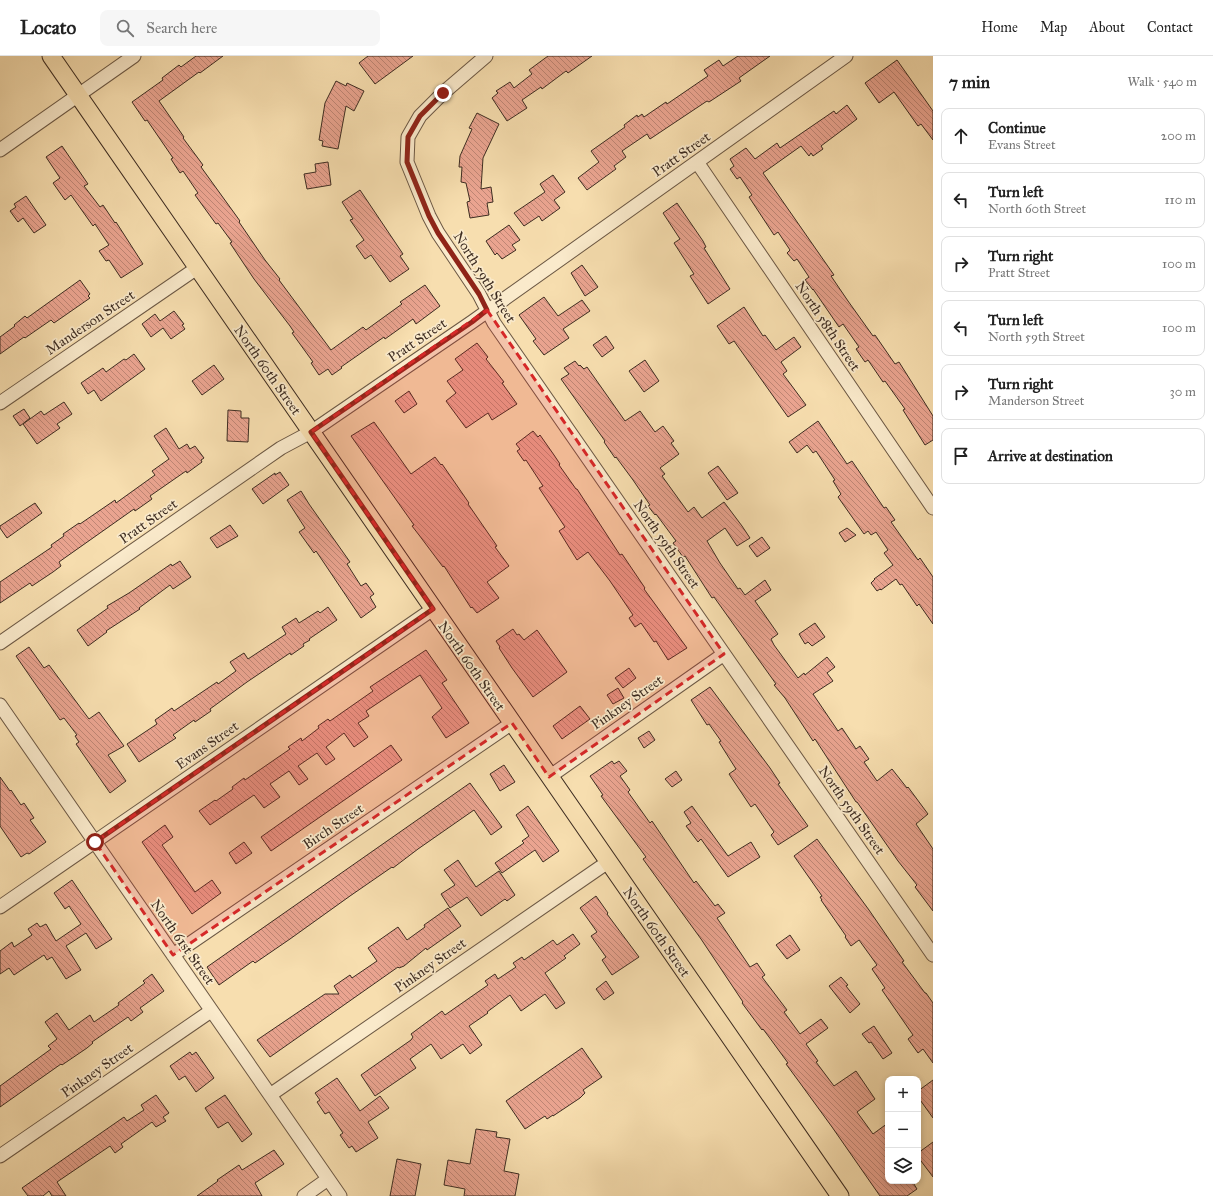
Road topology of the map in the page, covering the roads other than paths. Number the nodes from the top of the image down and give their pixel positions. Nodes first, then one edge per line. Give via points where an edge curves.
1 (51, 56) edge
2 (134, 56) edge
3 (486, 56) edge
4 (846, 56) edge
5 (78, 96) junction
6 (0, 150) edge
7 (697, 162) junction
8 (197, 268) junction
9 (487, 310) junction
10 (0, 403) edge
11 (311, 432) junction
12 (933, 508) edge
13 (433, 609) junction
14 (0, 643) edge
15 (724, 654) junction
16 (0, 705) edge
17 (512, 723) junction
18 (549, 777) junction
19 (95, 842) junction
20 (608, 862) junction
21 (0, 907) edge
22 (173, 955) junction
23 (933, 955) edge
24 (211, 1011) junction
25 (270, 1095) junction
26 (0, 1156) edge
27 (328, 1179) junction
28 (304, 1196) edge
29 (340, 1196) edge
30 (840, 1196) edge

1 - 5 main road, North 60th Street
2 - 5 street
3 - 9 street, North 59th Street via 420,116 408,137 407,162 438,233
4 - 7 street, Pratt Street
5 - 6 street
5 - 8 main road, North 60th Street
7 - 9 street, Pratt Street
7 - 12 street, North 58th Street
8 - 10 street, Manderson Street
8 - 11 main road, North 60th Street
9 - 11 street, Pratt Street
9 - 15 street, North 59th Street
11 - 13 main road, North 60th Street
11 - 14 street, Pratt Street via 281,448
13 - 17 main road, North 60th Street
13 - 19 street, Evans Street
15 - 18 street, Pinkney Street
15 - 23 street, North 59th Street
16 - 19 street, North 61st Street
17 - 18 main road, North 60th Street
17 - 22 street, Birch Street
18 - 20 main road, North 60th Street
19 - 21 street, Evans Street
19 - 22 street, North 61st Street
20 - 25 street, Pinkney Street
20 - 30 main road, North 60th Street
22 - 24 street, North 61st Street
24 - 25 street, North 61st Street
24 - 26 street, Pinkney Street
25 - 27 street, North 61st Street
27 - 28 street
27 - 29 street, North 61st Street

